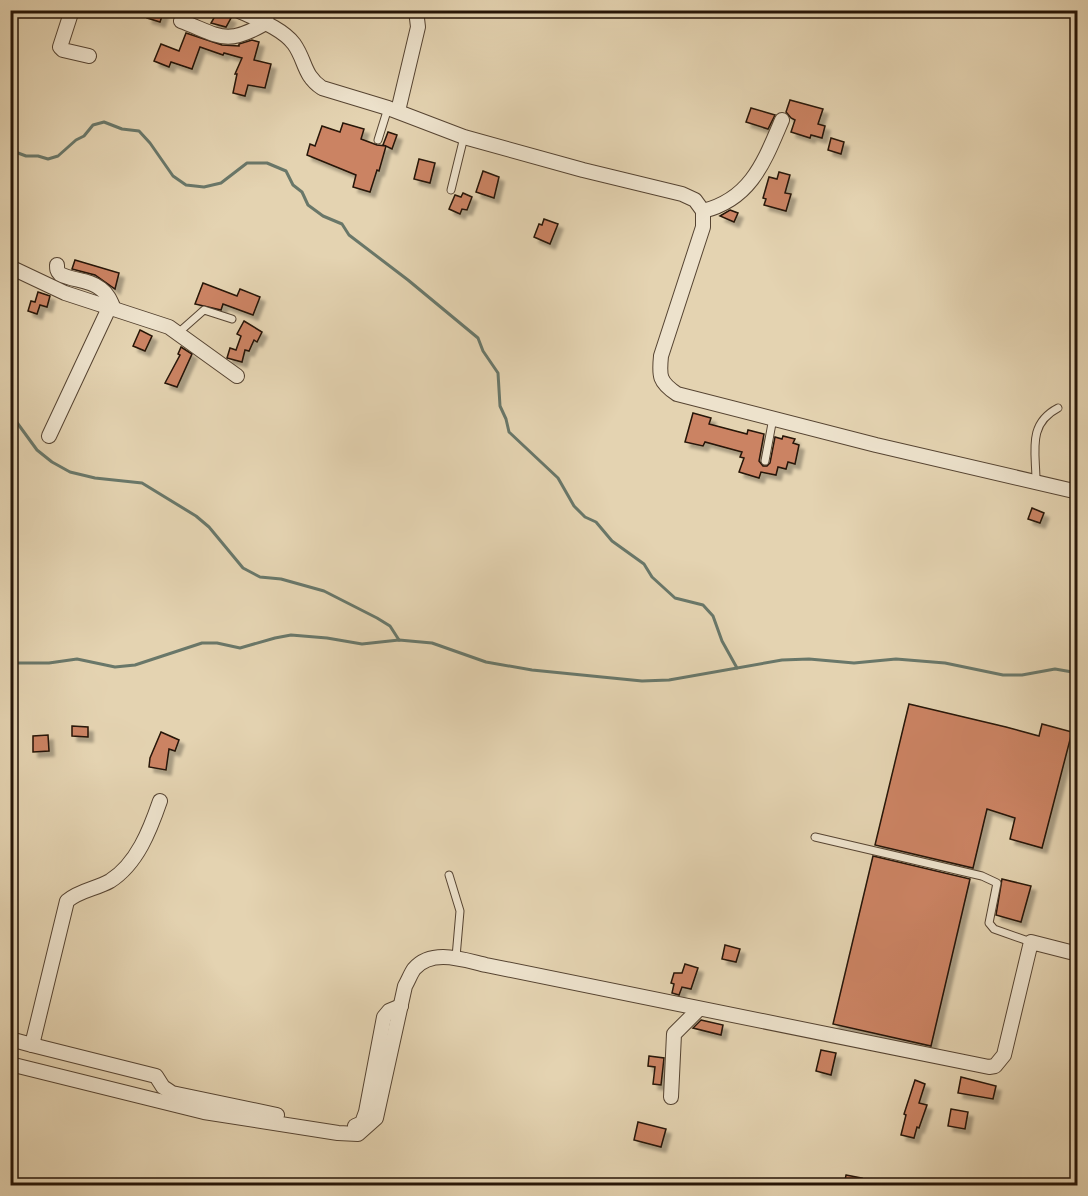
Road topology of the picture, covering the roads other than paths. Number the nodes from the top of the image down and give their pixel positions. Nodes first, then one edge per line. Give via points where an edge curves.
1 (72, 10) edge
2 (237, 10) edge
3 (416, 10) edge
4 (266, 17) edge
5 (181, 21) dead end
6 (89, 56) dead end
7 (393, 109) junction
8 (782, 120) dead end
9 (464, 137) junction
10 (378, 140) dead end
11 (451, 190) dead end
12 (703, 211) junction
13 (57, 265) dead end
14 (10, 267) edge
15 (112, 308) junction
16 (232, 319) dead end
17 (178, 333) junction
18 (237, 376) dead end
19 (1058, 408) dead end
20 (773, 418) junction
21 (49, 436) dead end
22 (765, 461) dead end
23 (1036, 481) junction
24 (1077, 492) edge
25 (159, 801) dead end
26 (815, 837) dead end
27 (449, 875) dead end
28 (1031, 942) junction
29 (1077, 954) edge
30 (456, 957) junction
31 (401, 1006) junction
32 (699, 1009) junction
33 (10, 1039) edge
34 (32, 1045) junction
35 (10, 1064) edge
36 (671, 1097) dead end

1 - 6 street via 60,47
2 - 4 street
3 - 7 street via 418,27
4 - 5 street via 244,35 231,38
4 - 7 street via 296,46 313,82
7 - 9 street
7 - 10 lane
8 - 12 street via 754,179 731,200
9 - 11 lane
9 - 12 street via 682,194 695,200
12 - 20 street via 703,227 660,356 659,374 665,386 677,394
13 - 15 street via 61,274 102,289
14 - 15 street via 65,293
15 - 17 street
15 - 21 street
16 - 17 lane via 204,310
17 - 18 street
19 - 23 lane via 1048,413 1036,432
20 - 22 lane
20 - 23 street
23 - 24 street
25 - 34 street via 150,832 122,870 110,881 74,895 67,902
26 - 28 lane via 982,876 997,883 989,923
27 - 30 lane via 460,911
28 - 29 street
28 - 32 street via 1004,1055 995,1066
30 - 31 street via 428,958 414,969
30 - 32 street
31 - 34 street via 384,1017 366,1112 362,1123 354,1127 172,1094 156,1076
31 - 35 street via 375,1118 358,1134 204,1112
32 - 36 street via 674,1034
33 - 34 street

